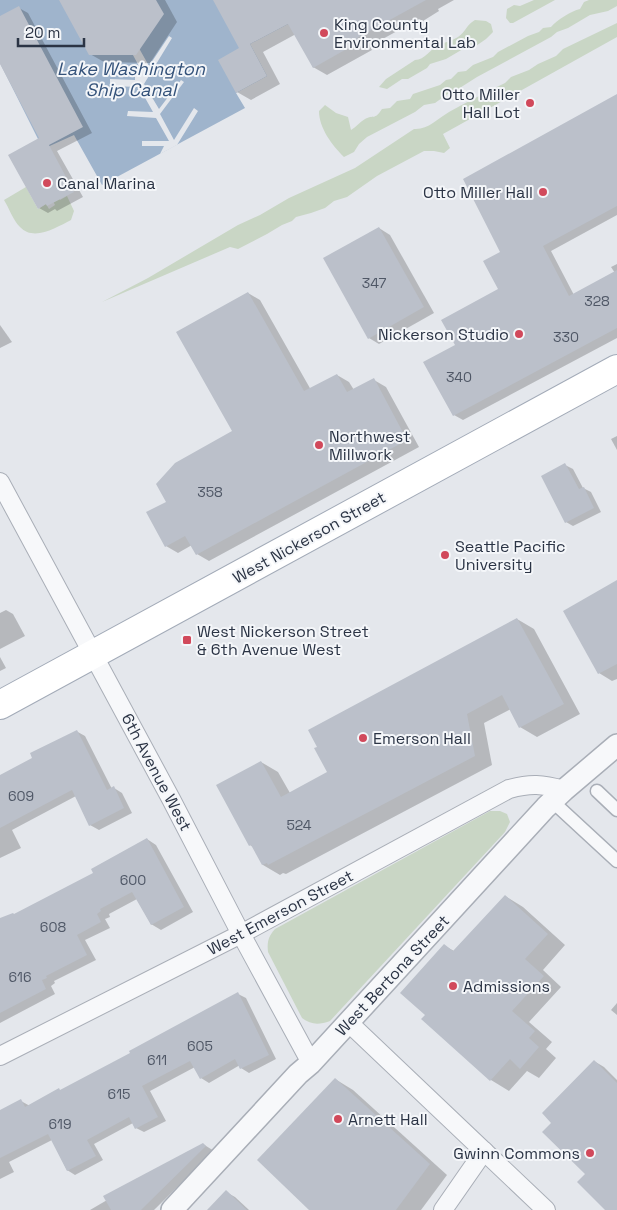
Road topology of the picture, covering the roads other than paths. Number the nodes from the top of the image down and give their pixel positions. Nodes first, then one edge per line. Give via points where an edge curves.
1 (617, 368) edge
2 (0, 482) edge
3 (93, 654) junction
4 (0, 704) edge
5 (617, 745) edge
6 (597, 792) dead end
7 (558, 796) junction
8 (617, 810) edge
9 (617, 861) edge
10 (240, 934) junction
11 (348, 1022) junction
12 (0, 1056) edge
13 (311, 1063) junction
14 (484, 1151) junction
15 (172, 1210) edge
16 (443, 1210) edge
17 (546, 1210) edge

1 - 3 main road, West Nickerson Street
2 - 3 street, 6th Avenue West
3 - 4 main road, West Nickerson Street
3 - 10 street, 6th Avenue West via 172,798
5 - 7 street, West Bertona Street
6 - 8 street
7 - 9 street
7 - 10 street, West Emerson Street via 542,784 509,789
7 - 11 street, West Bertona Street
10 - 12 street, West Emerson Street
10 - 13 street, 6th Avenue West
11 - 13 street, West Bertona Street
11 - 14 street
13 - 15 street, West Bertona Street
14 - 16 street
14 - 17 street

